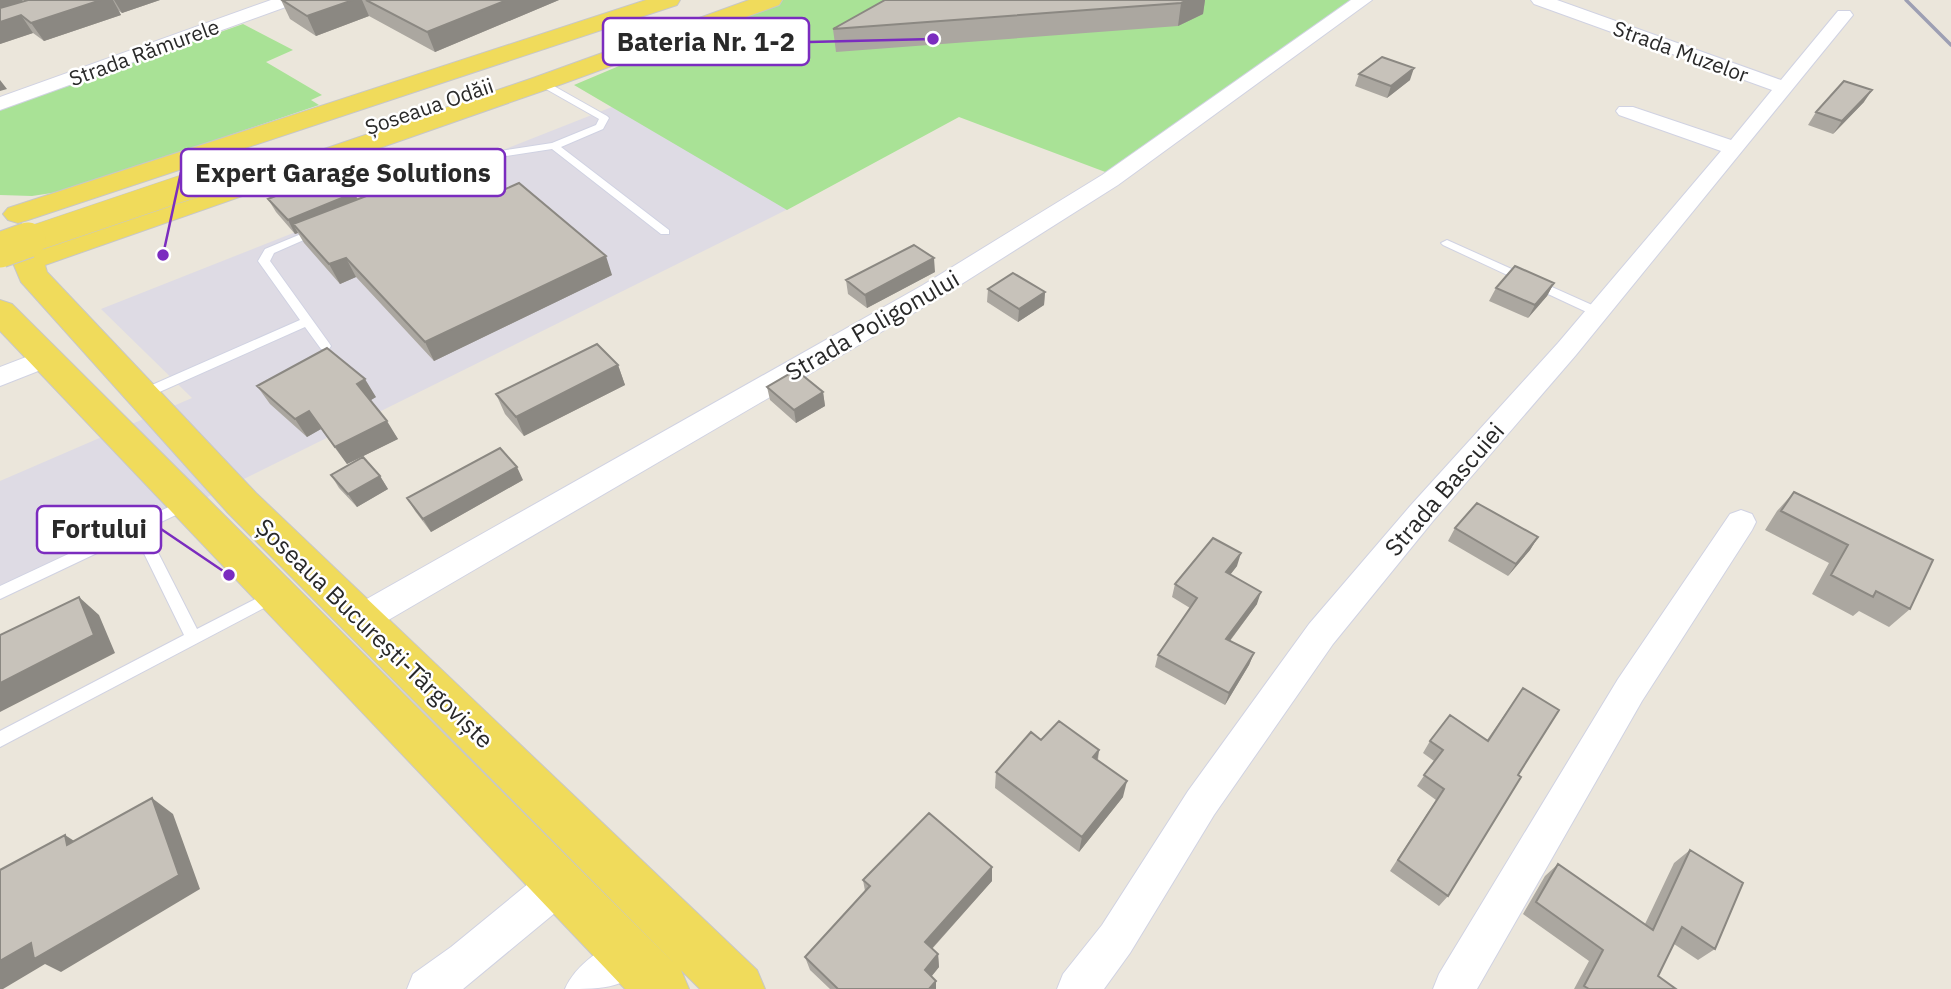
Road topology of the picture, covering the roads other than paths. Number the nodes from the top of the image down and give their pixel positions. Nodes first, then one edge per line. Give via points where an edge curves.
1 (288, 0) edge
2 (669, 0) edge
3 (706, 0) edge
4 (738, 0) edge
5 (771, 0) edge
6 (1363, 0) edge
7 (1540, 0) edge
8 (1844, 15) dead end
9 (542, 83) junction
10 (1784, 88) junction
11 (0, 104) edge
12 (1626, 111) dead end
13 (554, 146) junction
14 (1735, 149) junction
15 (197, 177) junction
16 (442, 179) edge
17 (5, 218) edge
18 (331, 225) edge
19 (115, 230) junction
20 (666, 232) dead end
21 (1447, 243) dead end
22 (21, 257) edge
23 (0, 278) edge
24 (0, 311) edge
25 (1597, 312) junction
26 (307, 321) junction
27 (76, 324) junction
28 (0, 325) edge
29 (325, 346) edge
30 (44, 355) junction
31 (0, 377) edge
32 (141, 395) junction
33 (188, 503) junction
34 (1741, 522) dead end
35 (138, 527) junction
36 (0, 593) edge
37 (277, 595) junction
38 (361, 619) junction
39 (193, 637) junction
40 (0, 739) edge
41 (559, 884) junction
42 (629, 955) junction
43 (428, 989) edge
44 (586, 989) edge
45 (662, 989) edge
46 (738, 989) edge
47 (1078, 989) edge
48 (1454, 989) edge

1 - 11 street, Strada Rămurele
2 - 17 main road
3 - 15 main road, Șoseaua Odăii
4 - 15 main road, Șoseaua Odăii
5 - 9 main road
6 - 38 street, Strada Poligonului via 1110,180 1016,240
7 - 10 street, Strada Muzelor
8 - 10 street, Strada Bascuiei
9 - 13 lane via 604,118 600,127
9 - 19 main road
10 - 14 street, Strada Bascuiei
12 - 14 street
13 - 16 lane via 504,153
13 - 20 lane
14 - 25 street, Strada Bascuiei
15 - 17 main road, Șoseaua Odăii
15 - 22 main road, Șoseaua Odăii, bridge
17 - 22 main road via 34,216 51,227 47,247
18 - 26 lane via 269,250 265,256 264,261
19 - 22 main road
19 - 27 main road via 70,259 61,272
21 - 25 lane
22 - 23 main road
22 - 27 main road, Șoseaua București-Târgoviște
24 - 30 main road, Șoseaua București-Târgoviște
25 - 47 street, Strada Bascuiei via 1321,634 1200,803 1116,939
26 - 29 lane
26 - 32 lane
27 - 32 main road, Șoseaua București-Târgoviște
28 - 30 main road
30 - 31 street
30 - 33 main road, Șoseaua București-Târgoviște
32 - 38 main road, Șoseaua București-Târgoviște via 242,503
33 - 35 lane
33 - 37 main road, Șoseaua București-Târgoviște
34 - 48 street via 1630,690
35 - 36 lane
35 - 39 lane
37 - 39 lane
37 - 41 main road, Șoseaua București-Târgoviște
38 - 46 main road, Șoseaua București-Târgoviște
39 - 40 lane
41 - 42 main road, Șoseaua București-Târgoviște
41 - 43 street
42 - 44 street
42 - 45 main road, Șoseaua București-Târgoviște

